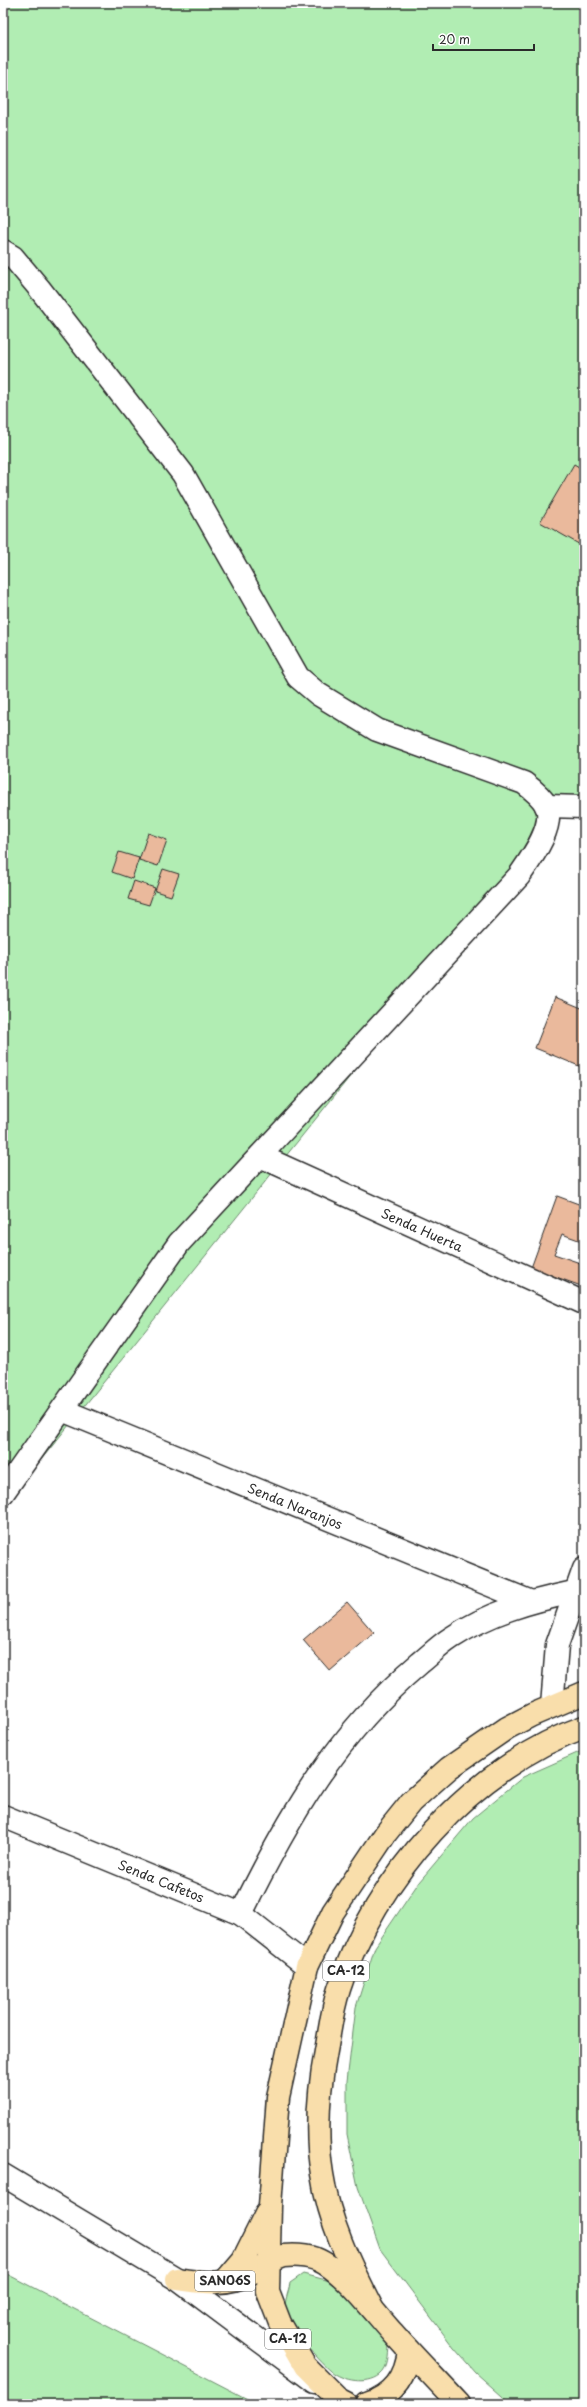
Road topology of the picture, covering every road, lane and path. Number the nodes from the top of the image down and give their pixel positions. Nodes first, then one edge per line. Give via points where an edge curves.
1 (3, 251) edge
2 (546, 806) junction
3 (584, 806) edge
4 (260, 1156) junction
5 (584, 1303) edge
6 (62, 1410) junction
7 (3, 1493) edge
8 (584, 1569) edge
9 (574, 1592) junction
10 (529, 1602) junction
11 (584, 1693) edge
12 (552, 1706) junction
13 (584, 1727) edge
14 (3, 1816) edge
15 (241, 1914) junction
16 (307, 1966) junction
17 (3, 2175) edge
18 (270, 2206) junction
19 (268, 2262) junction
20 (177, 2279) junction
21 (224, 2282) junction
22 (372, 2308) junction
23 (409, 2351) junction
24 (343, 2402) edge
25 (367, 2404) edge
26 (458, 2404) edge

1 - 2 street via 13,257 39,288 183,474 298,677 318,694 377,730 507,775 524,783 538,794
2 - 3 street
2 - 4 street via 547,822 543,838 519,876
4 - 5 street, Senda Huerta
4 - 6 street via 179,1243
6 - 7 street
6 - 10 street, Senda Naranjos
8 - 9 street
9 - 10 street
9 - 12 street via 557,1645
10 - 15 street via 482,1620 450,1638 370,1710 337,1748 313,1785 272,1850
11 - 12 highway, CA-12
12 - 16 highway, CA-12 via 507,1728 449,1768 411,1802 386,1833 333,1912
13 - 22 highway, CA-12 via 540,1746 503,1770 438,1825 385,1892 359,1939 338,1990 318,2094 322,2174 330,2213 350,2264
14 - 15 street, Senda Cafetos
15 - 16 street, Senda Cafetos
16 - 18 highway, CA-12 via 278,2097
17 - 20 street, SAN06S
18 - 19 highway, CA-12
18 - 21 highway via 244,2260
19 - 21 highway, SAN06S via 251,2273
19 - 22 highway via 283,2256 316,2259 330,2268
19 - 24 highway, CA-12 via 268,2292 280,2323 305,2366
20 - 21 highway, SAN06S
20 - 24 street, SAN06S
22 - 23 highway, CA-12
23 - 25 highway via 407,2368 395,2387 380,2399
23 - 26 highway, CA-12

